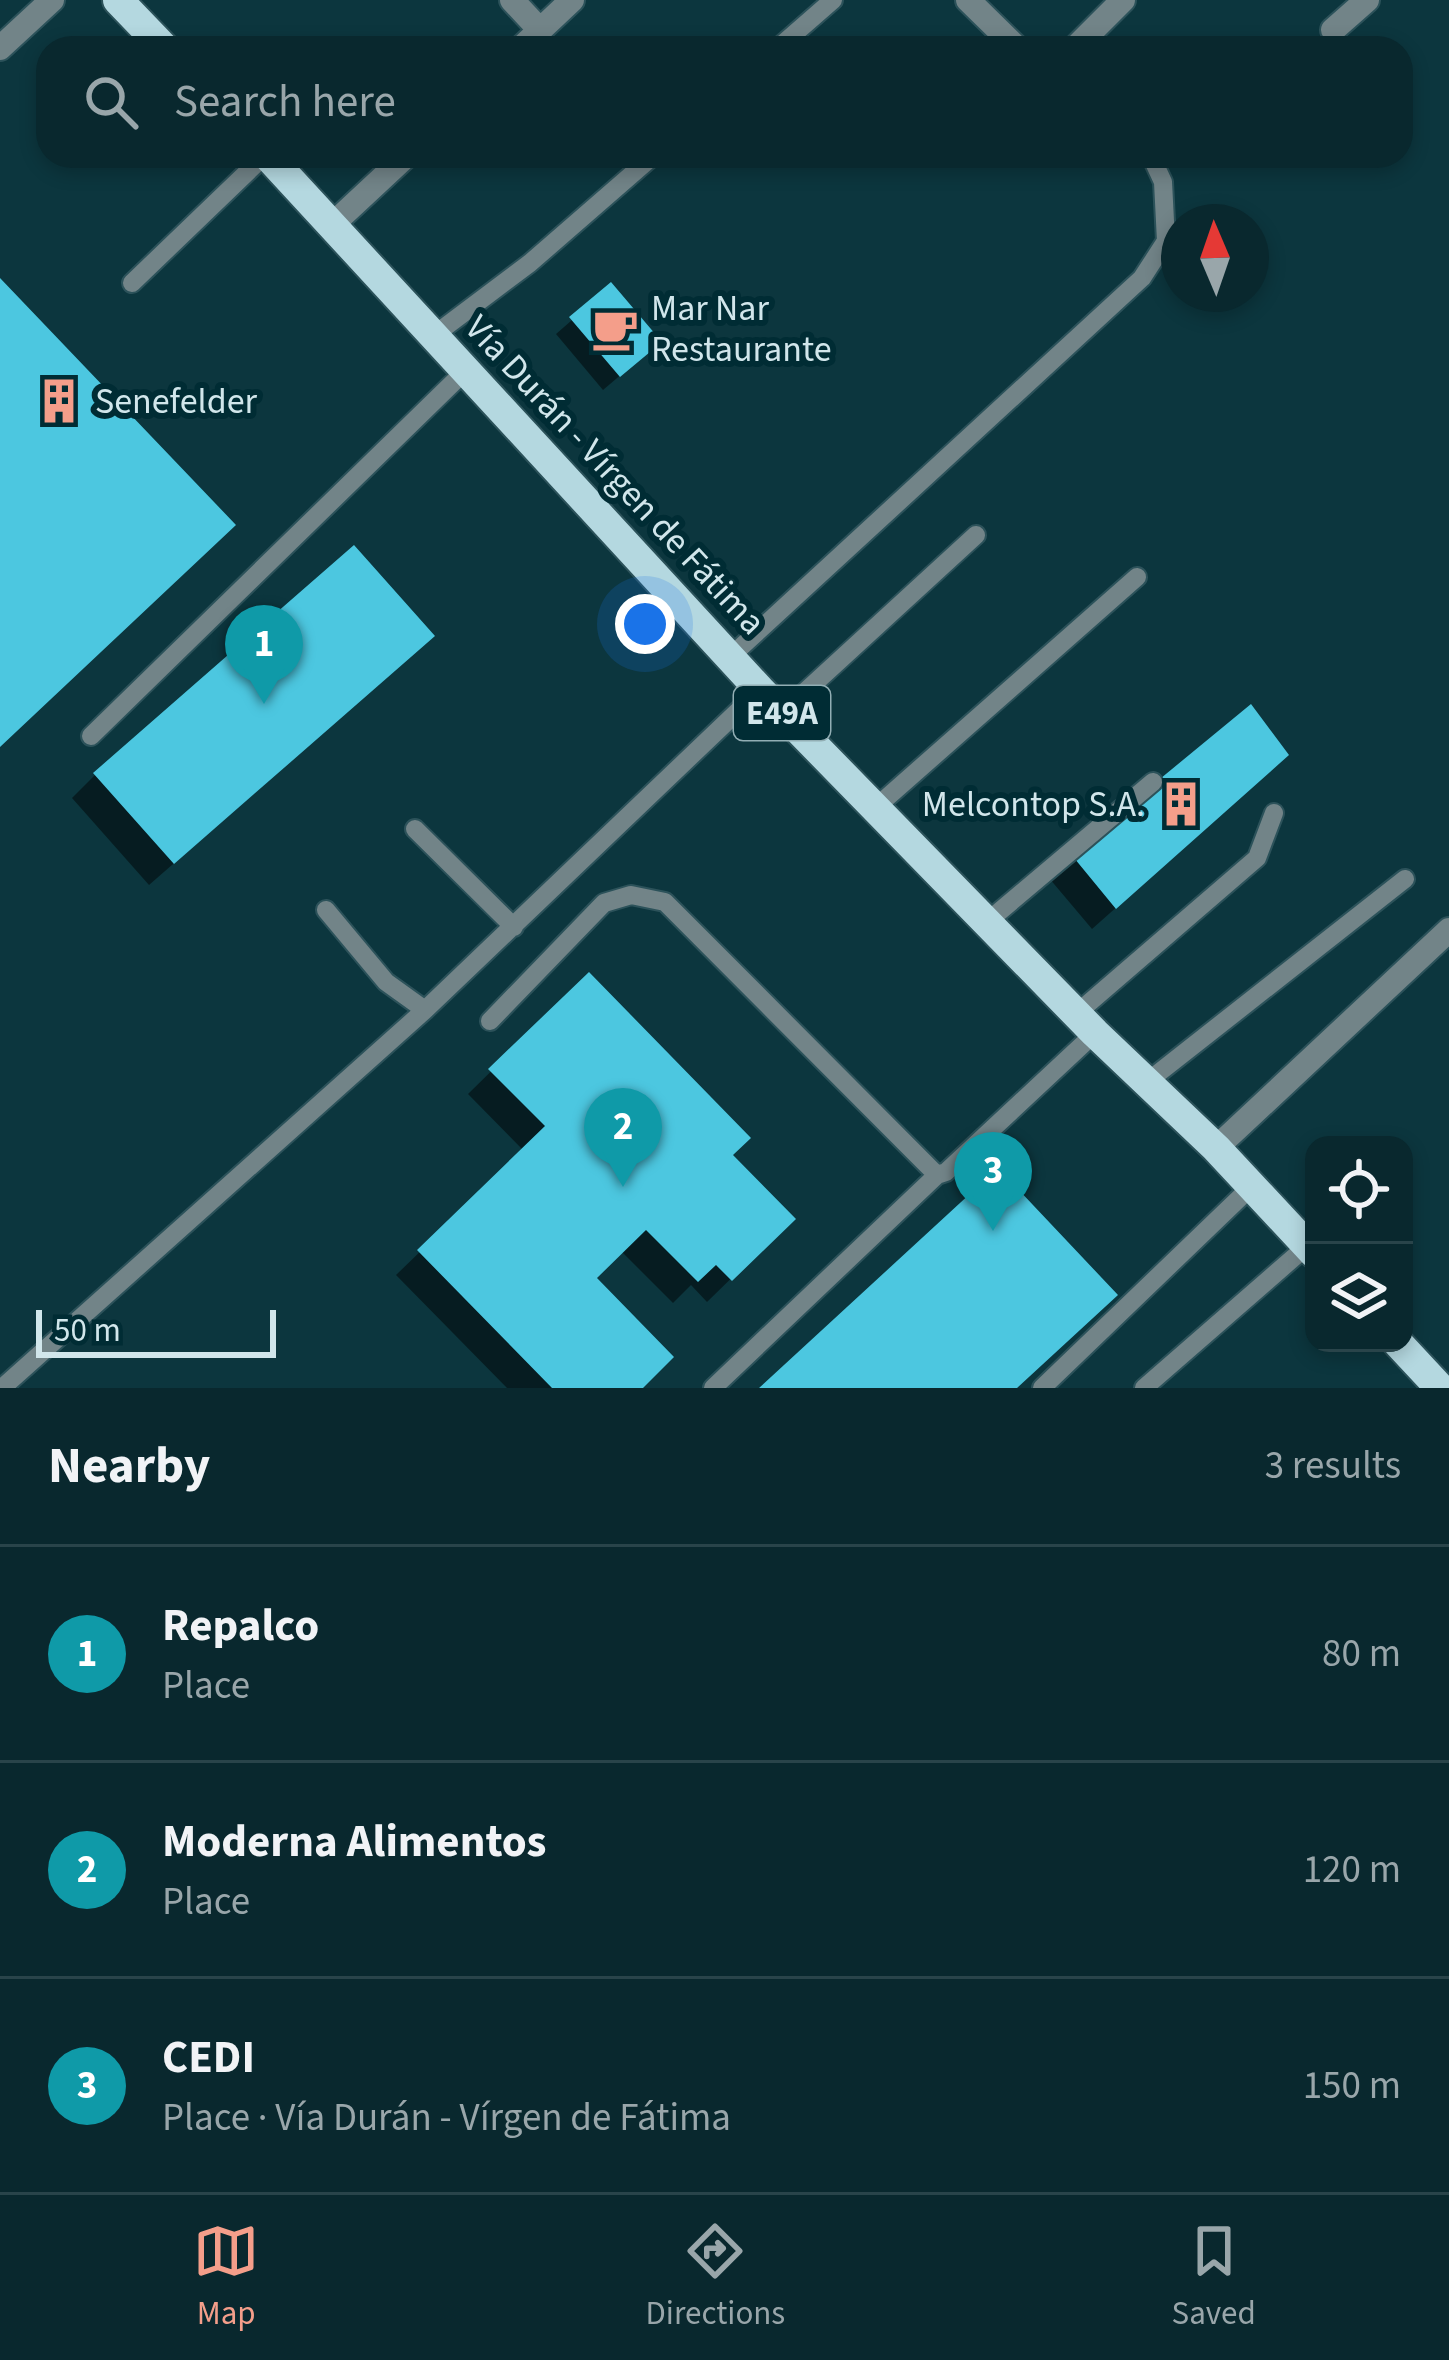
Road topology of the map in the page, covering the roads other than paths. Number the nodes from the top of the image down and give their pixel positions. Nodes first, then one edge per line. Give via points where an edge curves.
1 (52, 0) edge
2 (118, 0) edge
3 (512, 0) edge
4 (572, 0) edge
5 (833, 0) edge
6 (968, 0) edge
7 (1124, 0) edge
8 (1367, 0) edge
9 (540, 30) junction
10 (1333, 30) dead end
11 (152, 36) edge
12 (534, 36) edge
13 (792, 36) edge
14 (1005, 36) edge
15 (1087, 36) edge
16 (0, 48) edge
17 (253, 168) edge
18 (278, 168) edge
19 (393, 168) edge
20 (639, 168) edge
21 (1157, 168) edge
22 (333, 224) junction
23 (132, 283) dead end
24 (433, 336) junction
25 (464, 372) junction
26 (976, 535) dead end
27 (1138, 577) dead end
28 (729, 658) junction
29 (771, 701) junction
30 (91, 736) dead end
31 (1153, 782) dead end
32 (874, 808) junction
33 (1274, 813) dead end
34 (415, 829) dead end
35 (1405, 879) dead end
36 (326, 910) dead end
37 (986, 922) junction
38 (514, 928) junction
39 (1449, 930) edge
40 (425, 1010) junction
41 (490, 1021) dead end
42 (1085, 1023) junction
43 (1147, 1082) junction
44 (1216, 1148) junction
45 (937, 1174) junction
46 (1252, 1186) junction
47 (1306, 1244) edge
48 (1305, 1254) edge
49 (1406, 1352) edge
50 (2, 1388) edge
51 (713, 1388) edge
52 (1042, 1388) edge
53 (1144, 1388) edge
54 (1440, 1388) edge

1 - 16 street
2 - 11 main road
3 - 9 street
4 - 9 street
5 - 13 lane
6 - 14 street
7 - 15 street
8 - 10 street
9 - 12 street
17 - 23 lane
18 - 22 main road, Vía Durán - Vírgen de Fátima / E49A
19 - 22 street
20 - 24 lane
21 - 28 lane via 1166,241 1142,278
22 - 24 main road, Vía Durán - Vírgen de Fátima / E49A
24 - 25 main road, Vía Durán - Vírgen de Fátima / E49A
25 - 28 main road, Vía Durán - Vírgen de Fátima / E49A
25 - 30 lane
26 - 29 lane
27 - 32 lane
28 - 29 main road, Vía Durán - Vírgen de Fátima / E49A
29 - 32 main road, Vía Durán - Vírgen de Fátima / E49A
29 - 38 lane
31 - 37 lane
32 - 37 main road, Vía Durán - Vírgen de Fátima / E49A
33 - 42 lane via 1257,858
34 - 38 lane
35 - 43 lane
36 - 40 lane via 386,982
37 - 42 main road, Vía Durán - Vírgen de Fátima / E49A
38 - 40 lane
39 - 44 street
40 - 50 lane
41 - 45 lane via 604,903 631,895 664,902
42 - 43 main road, Vía Durán - Vírgen de Fátima / E49A
42 - 45 lane
43 - 44 main road, Vía Durán - Vírgen de Fátima / E49A
44 - 46 main road, Vía Durán - Vírgen de Fátima / E49A
45 - 51 lane
46 - 47 main road, Vía Durán - Vírgen de Fátima / E49A
46 - 52 lane
48 - 53 lane
49 - 54 main road

